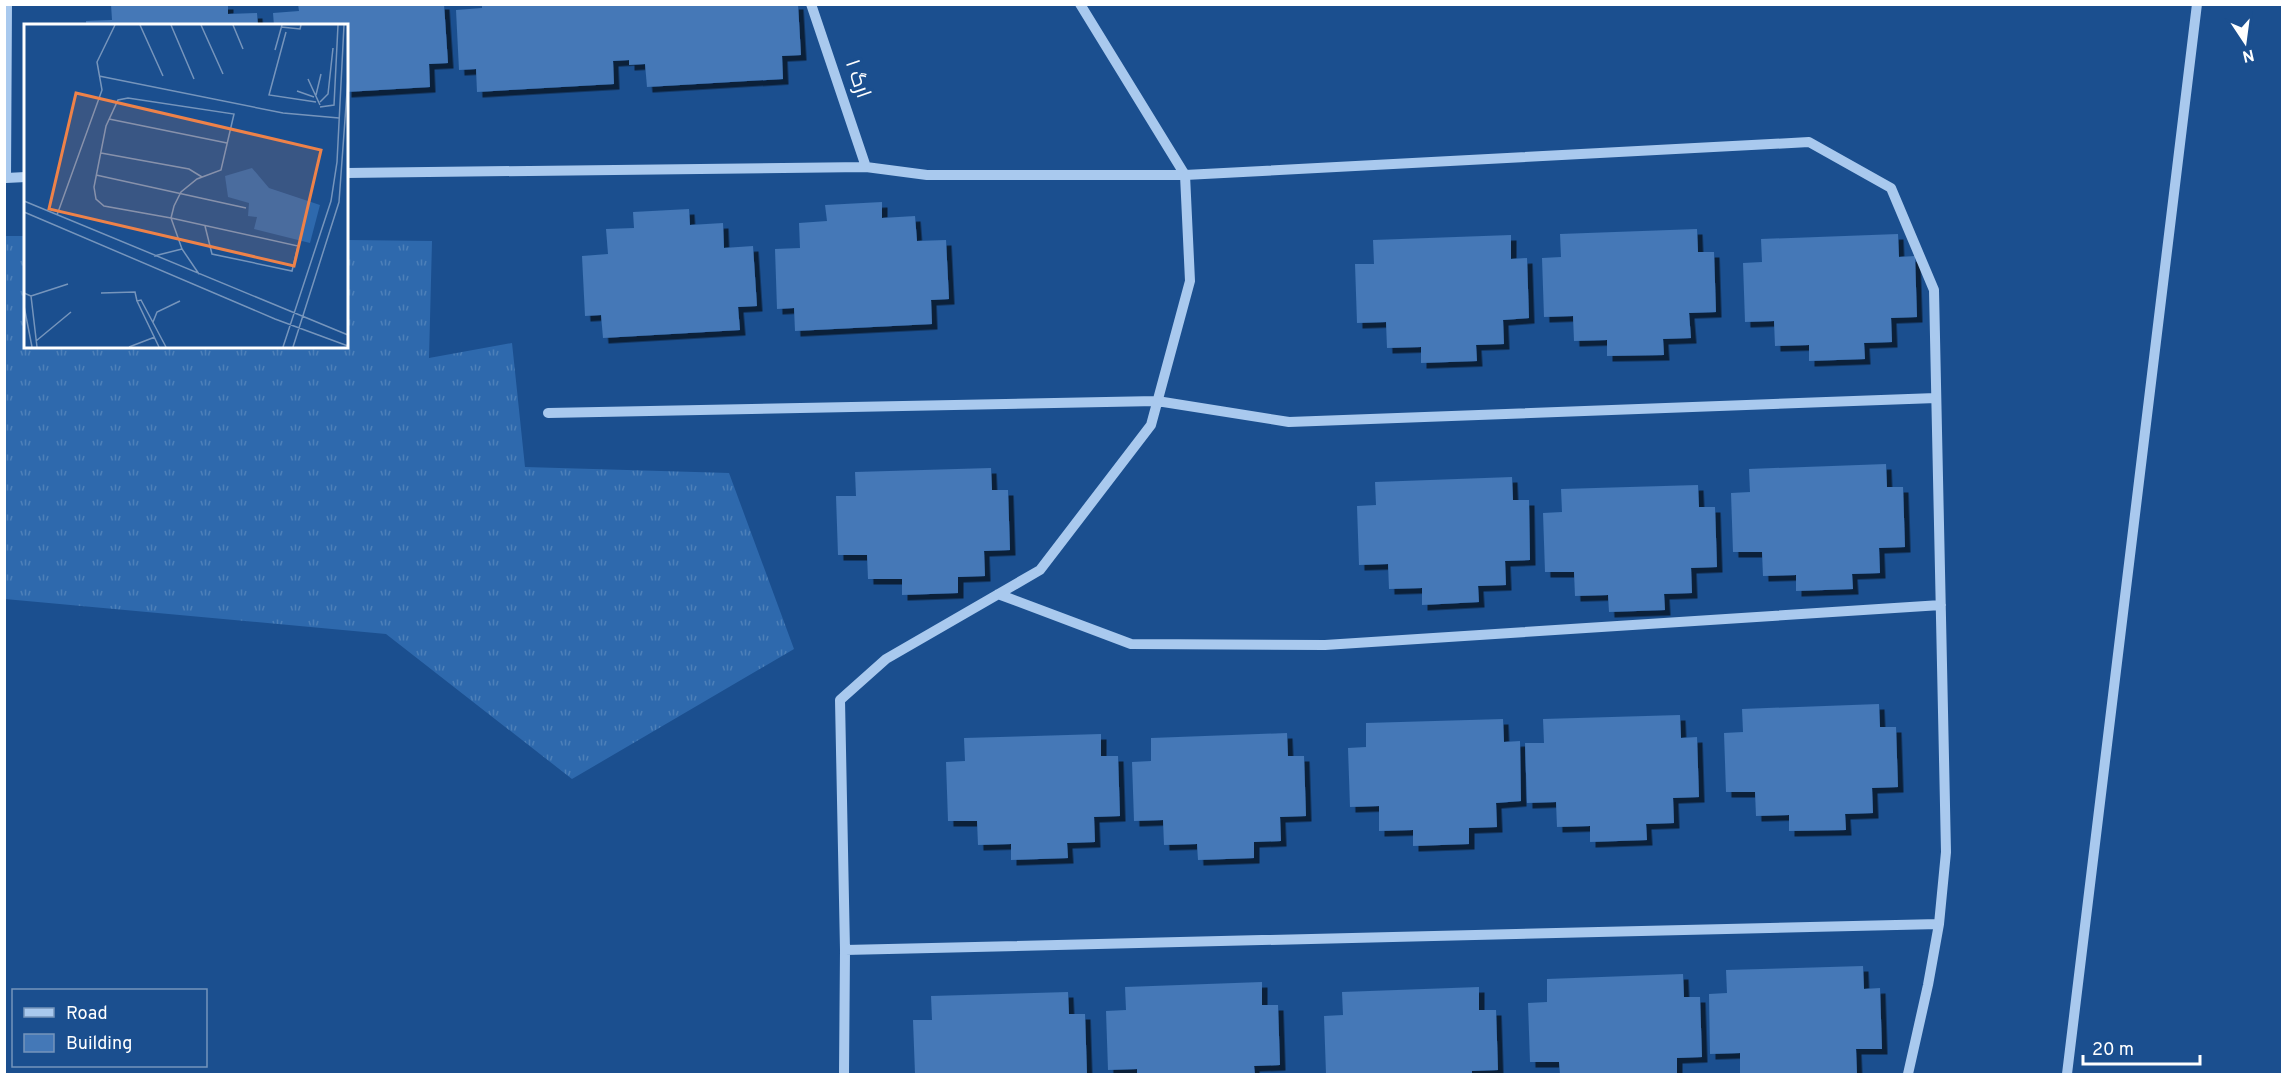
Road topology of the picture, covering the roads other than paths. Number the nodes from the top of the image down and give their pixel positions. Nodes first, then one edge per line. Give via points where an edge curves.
1 (7, 4) edge
2 (811, 4) edge
3 (1080, 4) edge
4 (2198, 4) edge
5 (866, 167) junction
6 (348, 173) edge
7 (1185, 175) junction
8 (24, 177) edge
9 (1936, 398) junction
10 (1157, 401) junction
11 (548, 413) dead end
12 (998, 594) junction
13 (1941, 605) junction
14 (1939, 924) junction
15 (845, 950) junction
16 (844, 1074) edge
17 (1908, 1074) edge
18 (2067, 1074) edge

1 - 8 street via 6,178
2 - 5 street, ارگ ۱
3 - 7 street
4 - 18 street
5 - 6 street
5 - 7 street via 927,175
7 - 9 street via 1809,142 1891,188 1934,290
7 - 10 street via 1190,281
9 - 10 street via 1289,422
9 - 13 street
10 - 11 street
10 - 12 street via 1151,425 1040,570
12 - 13 street via 1131,644 1325,645
12 - 15 street via 886,659 840,700
13 - 14 street via 1946,852
14 - 15 street
14 - 17 street
15 - 16 street

